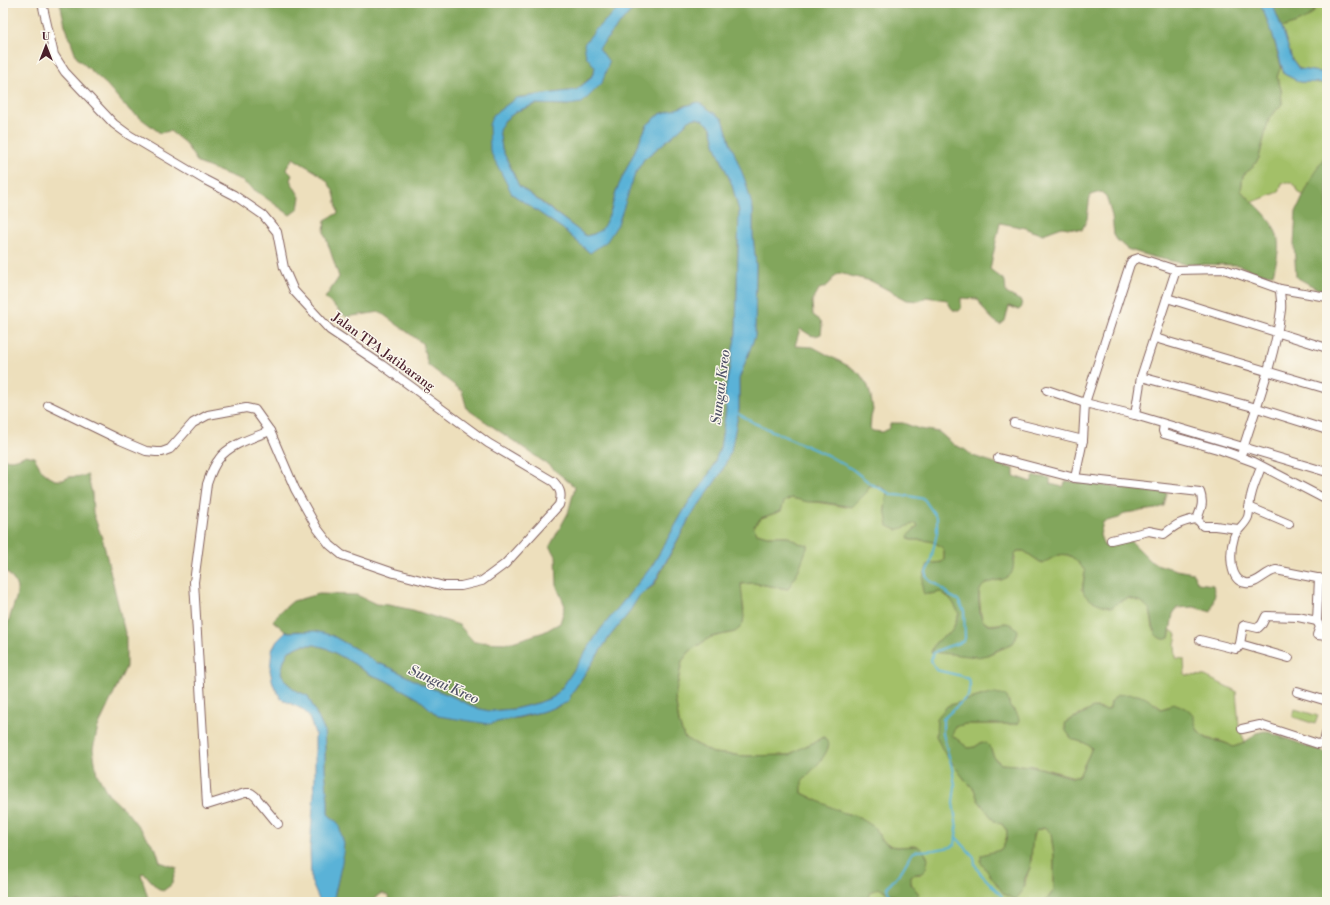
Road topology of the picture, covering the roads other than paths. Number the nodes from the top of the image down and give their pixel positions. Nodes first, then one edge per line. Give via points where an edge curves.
1 (42, 3) edge
2 (1176, 270) junction
3 (1280, 289) junction
4 (1327, 297) edge
5 (1167, 298) junction
6 (1277, 332) junction
7 (1155, 338) junction
8 (1327, 348) edge
9 (1267, 371) junction
10 (1141, 376) junction
11 (1327, 389) edge
12 (1047, 390) dead end
13 (1085, 403) junction
14 (48, 405) dead end
15 (1257, 408) junction
16 (1135, 415) junction
17 (1014, 424) dead end
18 (1164, 424) junction
19 (1327, 430) edge
20 (270, 431) junction
21 (1083, 440) junction
22 (1244, 447) junction
23 (998, 458) dead end
24 (1240, 458) junction
25 (1261, 467) junction
26 (1327, 472) edge
27 (1075, 478) junction
28 (1327, 500) edge
29 (1249, 507) junction
30 (1197, 519) junction
31 (1289, 524) dead end
32 (1238, 529) junction
33 (1111, 540) dead end
34 (1323, 579) edge
35 (1317, 621) junction
36 (1327, 636) edge
37 (1200, 640) dead end
38 (1240, 644) junction
39 (1289, 658) dead end
40 (1298, 692) dead end
41 (1327, 701) edge
42 (1242, 729) dead end
43 (1327, 733) edge
44 (278, 824) dead end

1 - 20 street, Jalan TPA Jatibarang via 54,55 65,72 114,124 264,215 277,232 284,268 294,291 330,330 488,443 554,482 561,492 559,505 505,564 482,581 461,586 444,586 394,573 342,555 330,545 316,528 295,489
2 - 3 street via 1224,270
2 - 5 street
2 - 13 street via 1139,258 1130,264
3 - 4 street
3 - 6 street via 1281,309
5 - 6 street
5 - 7 street
6 - 8 street
6 - 9 street
7 - 9 street
7 - 10 street
9 - 11 street
9 - 15 street
10 - 15 street
10 - 16 street
12 - 13 street
13 - 16 street
13 - 21 street
14 - 20 street, Jalan TPA Jatibarang via 146,451 162,452 170,449 199,420 208,415 238,408 255,410
15 - 19 street
15 - 22 street
16 - 18 street
17 - 21 street
18 - 22 street
18 - 24 street via 1164,434
20 - 44 street via 225,452 212,471 207,484 194,582 207,805 251,793
21 - 27 street
22 - 24 street
22 - 26 street
23 - 27 street
24 - 25 street
25 - 28 street
25 - 29 street via 1250,496
27 - 30 street via 1200,492 1202,506
29 - 31 street
29 - 32 street via 1248,517
30 - 32 street via 1203,526
30 - 33 street via 1179,522 1164,534 1149,531
32 - 34 street via 1231,560 1237,579 1243,583 1254,583 1268,572 1276,570
34 - 35 street
35 - 36 street via 1320,627 1318,635
35 - 38 street via 1298,617 1266,616 1258,628 1243,626
37 - 38 street via 1236,648
38 - 39 street
40 - 41 street
42 - 43 street via 1260,725 1318,744 1324,742

